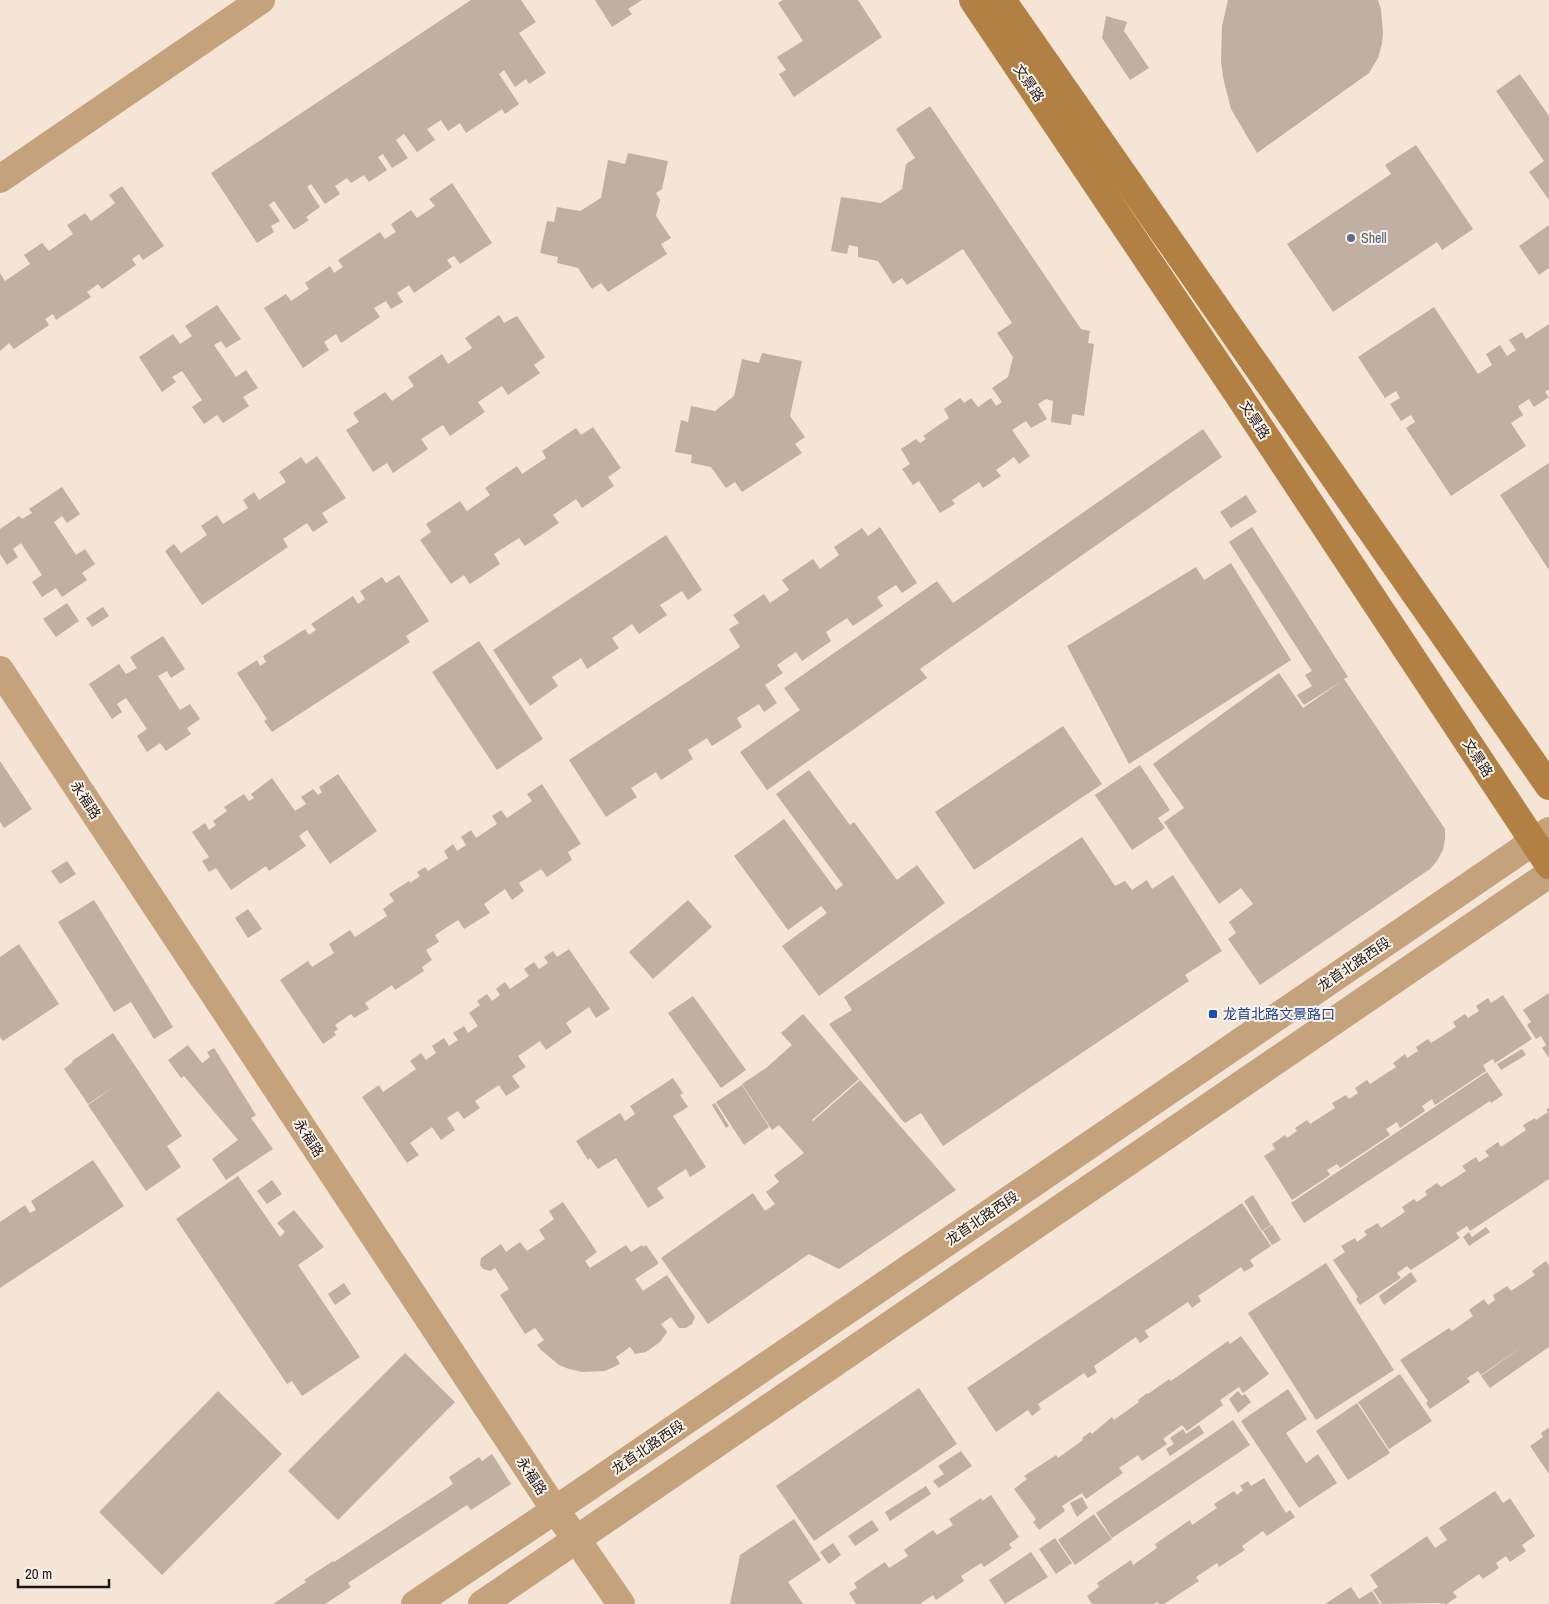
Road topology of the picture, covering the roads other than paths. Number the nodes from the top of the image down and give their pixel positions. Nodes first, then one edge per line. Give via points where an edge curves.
1 (261, 0) edge
2 (973, 0) edge
3 (1002, 0) edge
4 (0, 179) edge
5 (0, 670) edge
6 (1549, 786) edge
7 (1541, 837) edge
8 (1549, 865) edge
9 (1549, 874) edge
10 (555, 1510) junction
11 (577, 1540) junction
12 (415, 1604) edge
13 (482, 1604) edge
14 (621, 1604) edge

1 - 4 street
2 - 7 main road, 文景路
3 - 6 main road, 文景路
5 - 10 street, 永福路
7 - 8 main road, 文景路
7 - 10 street, 龙首北路西段
9 - 11 street
10 - 11 street, 永福路
10 - 12 street, 龙首北路西段
11 - 13 street
11 - 14 street, 永福路

